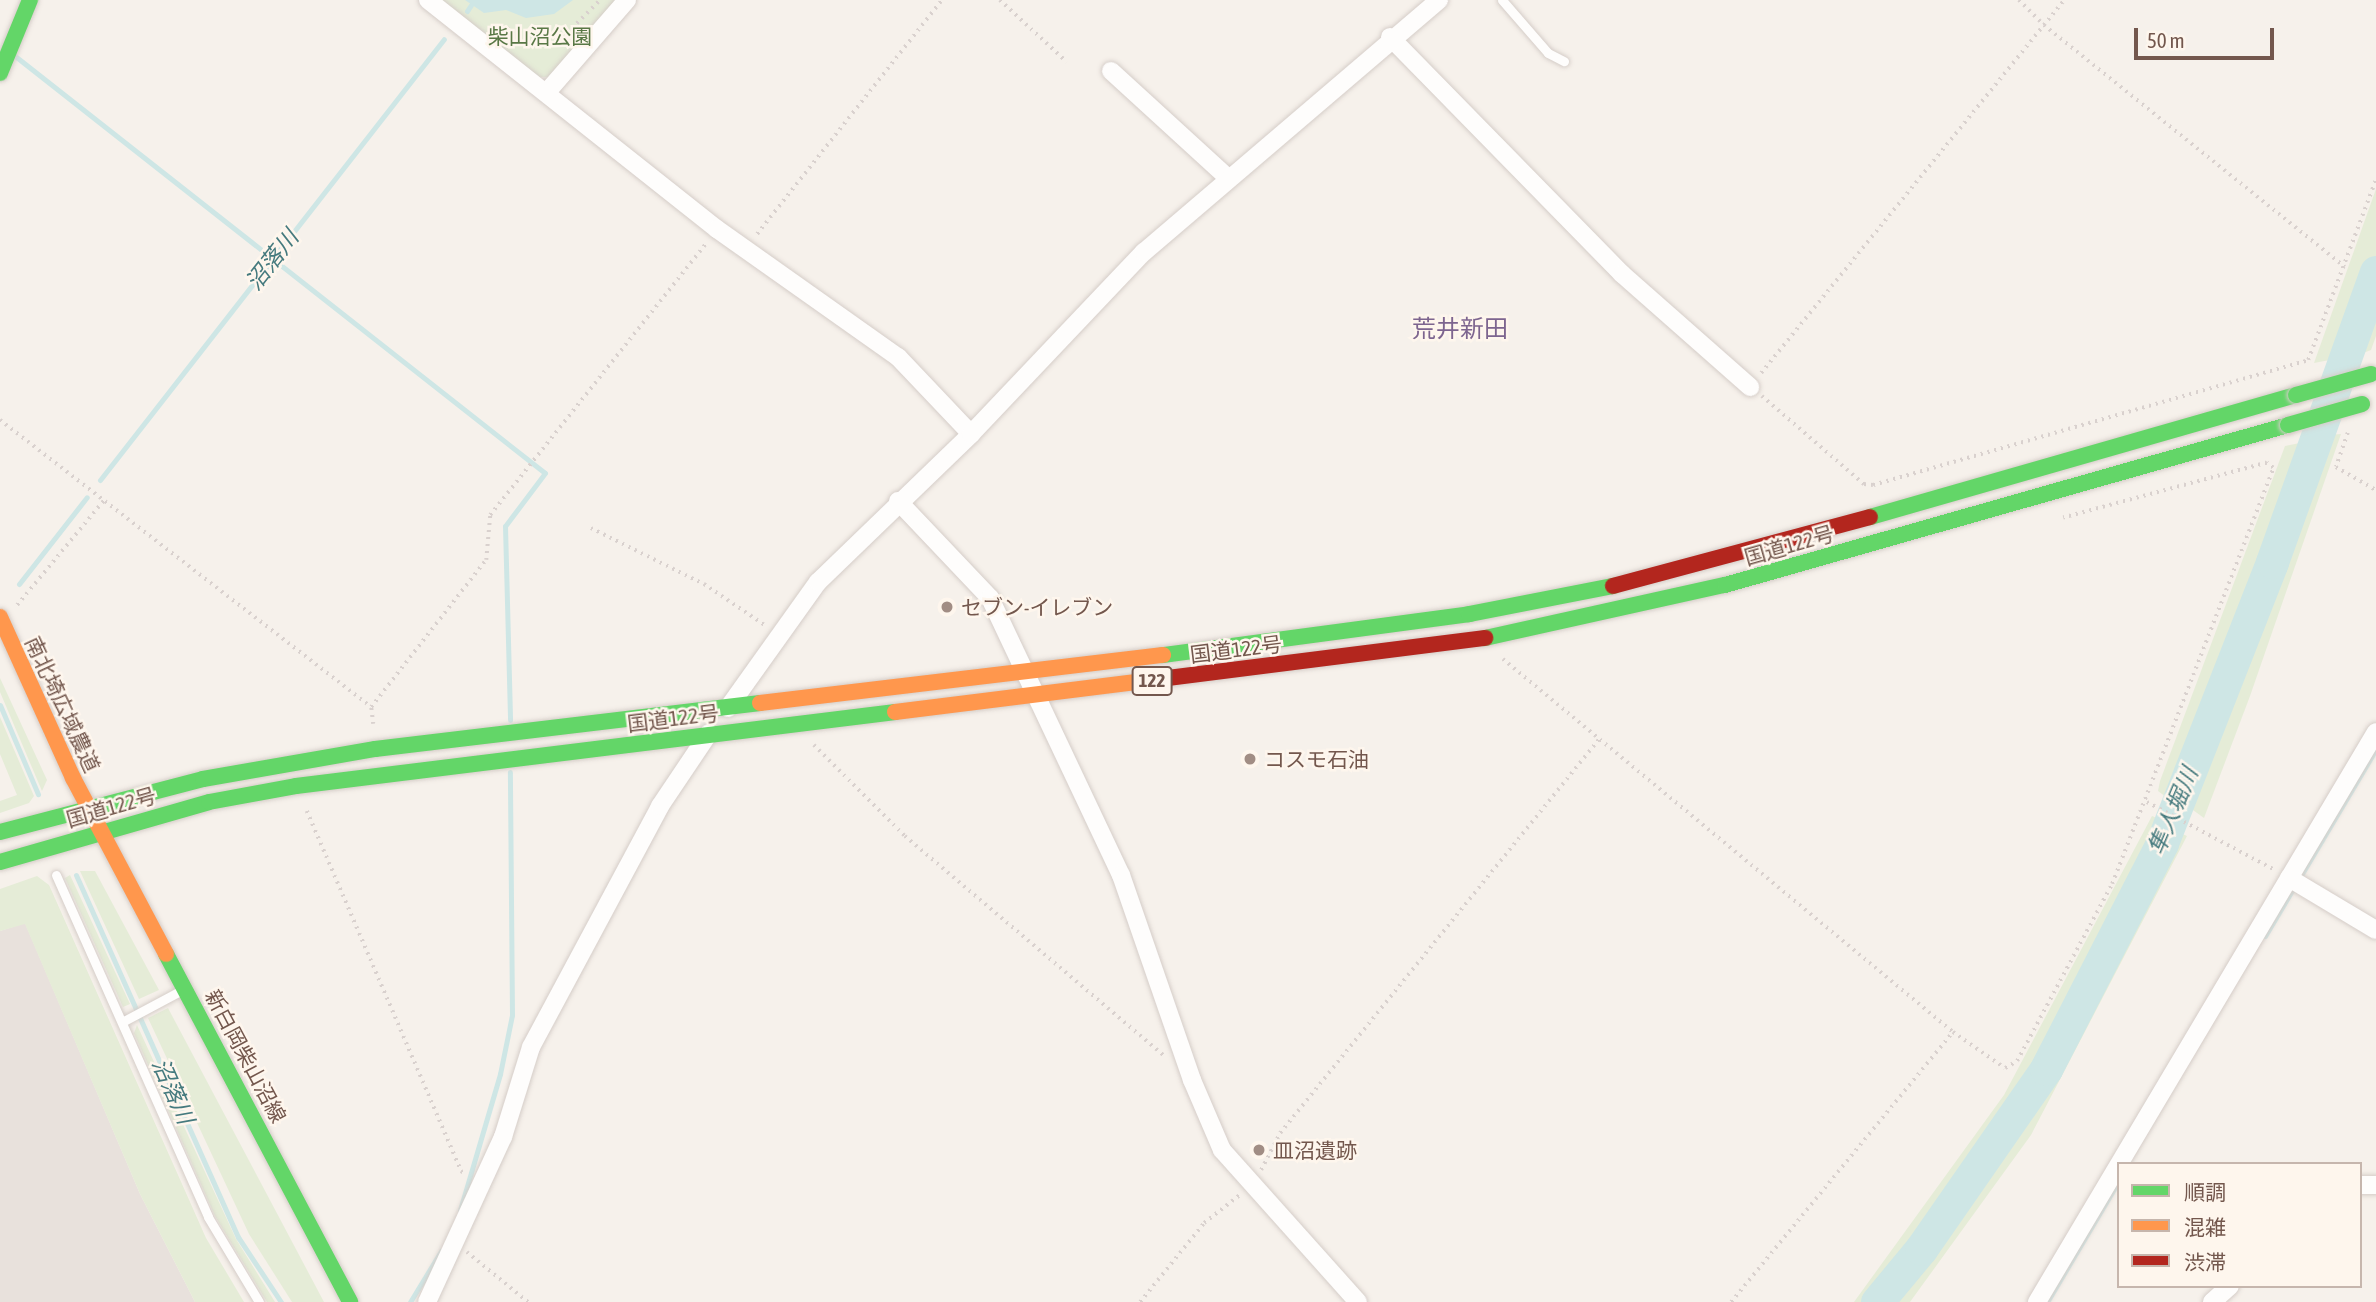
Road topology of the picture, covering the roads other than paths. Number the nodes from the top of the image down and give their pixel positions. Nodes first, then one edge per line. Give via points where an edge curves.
1 (30, 0) edge
2 (428, 0) edge
3 (627, 0) edge
4 (1438, 0) edge
5 (1502, 0) edge
6 (1390, 37) junction
7 (1564, 61) dead end
8 (1111, 71) dead end
9 (0, 73) edge
10 (547, 92) junction
11 (1228, 178) junction
12 (2374, 373) edge
13 (1750, 387) road end
14 (2369, 402) edge
15 (971, 434) junction
16 (898, 501) junction
17 (5, 614) edge
18 (1024, 669) junction
19 (1037, 695) junction
20 (728, 707) junction
21 (2376, 732) edge
22 (708, 734) junction
23 (90, 807) junction
24 (103, 830) junction
25 (0, 832) edge
26 (0, 862) edge
27 (56, 875) dead end
28 (2289, 878) junction
29 (2376, 930) edge
30 (186, 988) junction
31 (126, 1020) junction
32 (2120, 1162) edge
33 (2117, 1167) edge
34 (2228, 1288) edge
35 (259, 1302) edge
36 (350, 1302) edge
37 (427, 1302) edge
38 (1358, 1302) edge
39 (2037, 1302) edge
40 (2212, 1302) edge

1 - 9 main road
2 - 10 street
3 - 10 street
4 - 6 street
5 - 7 lane via 1548,53
6 - 11 street
6 - 13 street via 1622,275
8 - 11 street
10 - 15 street via 717,229 898,357
11 - 15 street via 1144,252
12 - 18 main road, 国道122号 / 122, bridge via 1717,561 1596,590 1469,614 1263,643
14 - 19 main road, 国道122号 / 122, bridge via 1725,585 1479,639
15 - 16 street
16 - 18 street via 989,598
16 - 20 street via 818,582
17 - 23 main road, 南北埼広域農道 via 33,698
18 - 19 street
18 - 20 main road, 国道122号 / 122
19 - 22 main road, 国道122号 / 122
19 - 38 street via 1121,875 1192,1080 1222,1150
20 - 22 street
20 - 23 main road, 国道122号 / 122 via 375,749 203,779
21 - 28 street
22 - 24 main road, 国道122号 / 122 via 296,786 209,802
22 - 37 street via 660,806 531,1047 483,1183
23 - 24 main road, 南北埼広域農道
23 - 25 main road, 国道122号 / 122
24 - 26 main road, 国道122号 / 122
24 - 30 main road, 新白岡柴山沼線
27 - 31 lane
28 - 29 street
28 - 32 street
30 - 31 lane
30 - 36 main road, 新白岡柴山沼線
31 - 35 lane via 208,1217
33 - 39 street
34 - 40 street

